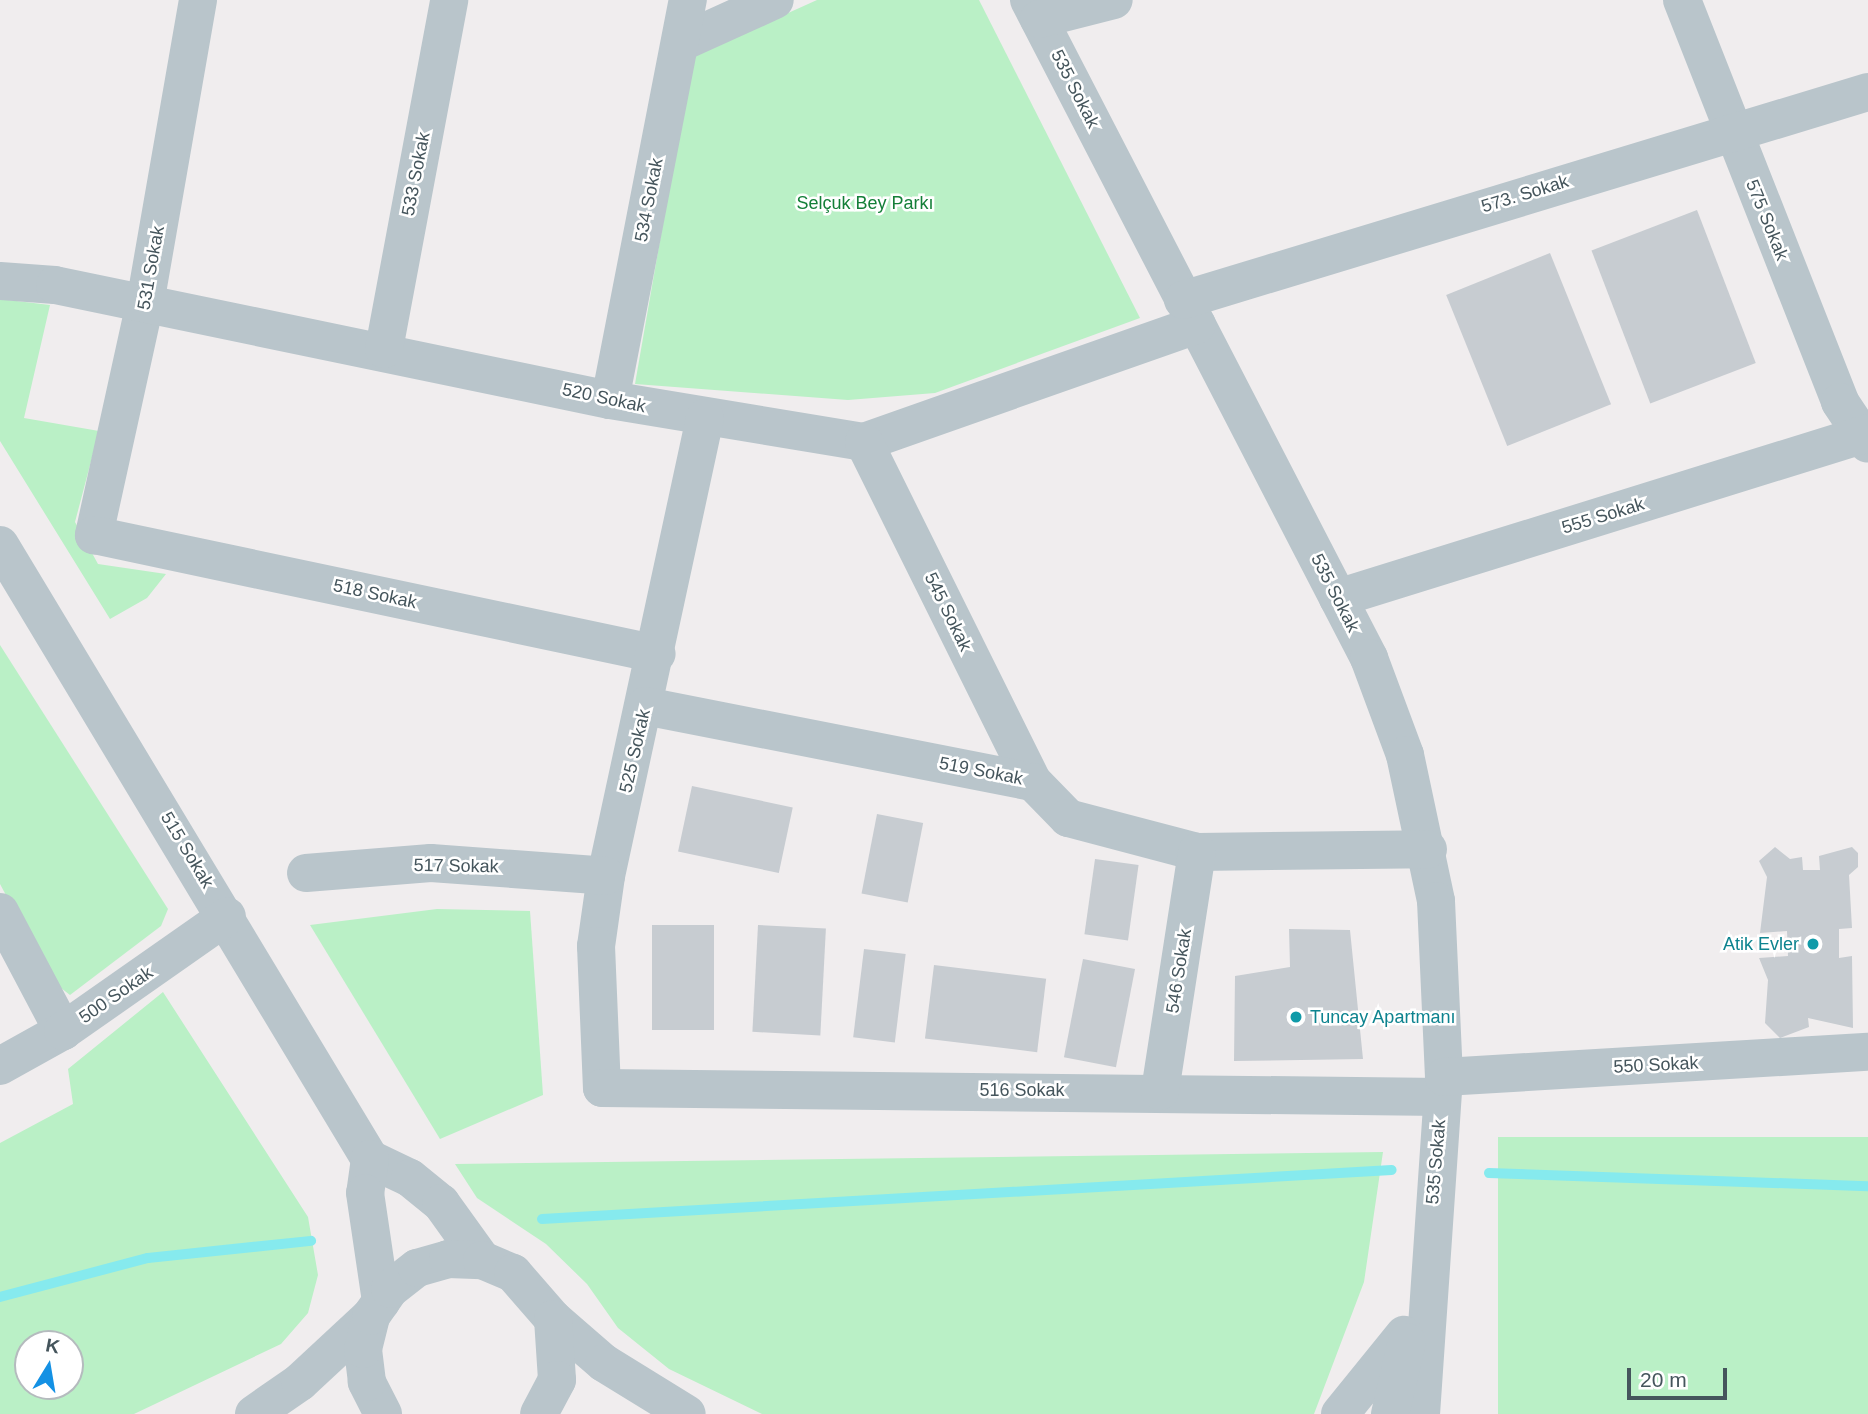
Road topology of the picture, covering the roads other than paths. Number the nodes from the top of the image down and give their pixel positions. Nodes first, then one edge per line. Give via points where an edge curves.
1 (198, 0) edge
2 (449, 0) edge
3 (688, 0) edge
4 (775, 0) edge
5 (1114, 0) edge
6 (1682, 0) edge
7 (1034, 10) edge
8 (680, 43) junction
9 (1868, 92) edge
10 (1730, 131) junction
11 (0, 281) edge
12 (145, 303) junction
13 (1190, 312) junction
14 (384, 348) junction
15 (610, 400) junction
16 (705, 418) junction
17 (1866, 438) edge
18 (863, 442) junction
19 (94, 535) joint
20 (0, 545) edge
21 (1338, 598) junction
22 (657, 654) junction
23 (645, 706) junction
24 (1033, 782) junction
25 (1428, 849) junction
26 (1197, 852) junction
27 (306, 873) dead end
28 (606, 876) junction
29 (0, 912) edge
30 (227, 916) junction
31 (64, 1031) junction
32 (1868, 1052) edge
33 (0, 1066) edge
34 (1443, 1087) junction
35 (602, 1088) joint
36 (1160, 1091) junction
37 (370, 1158) junction
38 (1430, 1241) junction
39 (482, 1260) junction
40 (376, 1309) junction
41 (553, 1319) junction
42 (1410, 1328) junction
43 (254, 1414) edge
44 (383, 1414) edge
45 (539, 1414) edge
46 (687, 1414) edge
47 (1340, 1414) edge
48 (1390, 1414) edge
49 (1421, 1414) edge

1 - 12 street, 531 Sokak
2 - 14 street, 533 Sokak
3 - 8 street, 534 Sokak
4 - 8 street
5 - 7 street
6 - 10 street, 575 Sokak
7 - 13 street, 535 Sokak
8 - 15 street, 534 Sokak
9 - 10 street, 573. Sokak
10 - 13 street, 573. Sokak
10 - 17 street, 575 Sokak via 1840,402
11 - 12 street, 520 Sokak
12 - 14 street, 520 Sokak
12 - 19 street, 531 Sokak
13 - 18 street, 520 Sokak
13 - 21 street, 535 Sokak
14 - 15 street, 520 Sokak
15 - 16 street, 520 Sokak
16 - 18 street, 520 Sokak
16 - 22 street, 525 Sokak
17 - 21 street, 555 Sokak
18 - 24 street, 545 Sokak
19 - 22 street, 518 Sokak
20 - 30 street, 515 Sokak
21 - 25 street, 535 Sokak via 1405,755
22 - 23 street, 525 Sokak
23 - 24 street, 519 Sokak
23 - 28 street, 525 Sokak
24 - 26 street, 519 Sokak via 1068,818
25 - 26 street, 519 Sokak
25 - 34 street, 535 Sokak
26 - 36 street, 546 Sokak
27 - 28 street, 517 Sokak via 431,863
28 - 35 street, 525 Sokak via 596,946
29 - 31 street
30 - 31 street, 500 Sokak
30 - 37 street, 515 Sokak
31 - 33 street, 500 Sokak
32 - 34 street, 550 Sokak
34 - 36 street, 516 Sokak
34 - 38 street, 535 Sokak
35 - 36 street, 516 Sokak
37 - 39 street via 410,1178 441,1203
37 - 40 street via 365,1193
38 - 42 street, 535 Sokak
38 - 49 street, 535 Sokak
39 - 40 street via 449,1259 416,1269
39 - 41 street via 513,1273
40 - 43 street via 300,1382
40 - 44 street via 363,1349 367,1382
41 - 45 street via 557,1380
41 - 46 street via 604,1363
42 - 47 street
42 - 48 street, 535 Sokak

